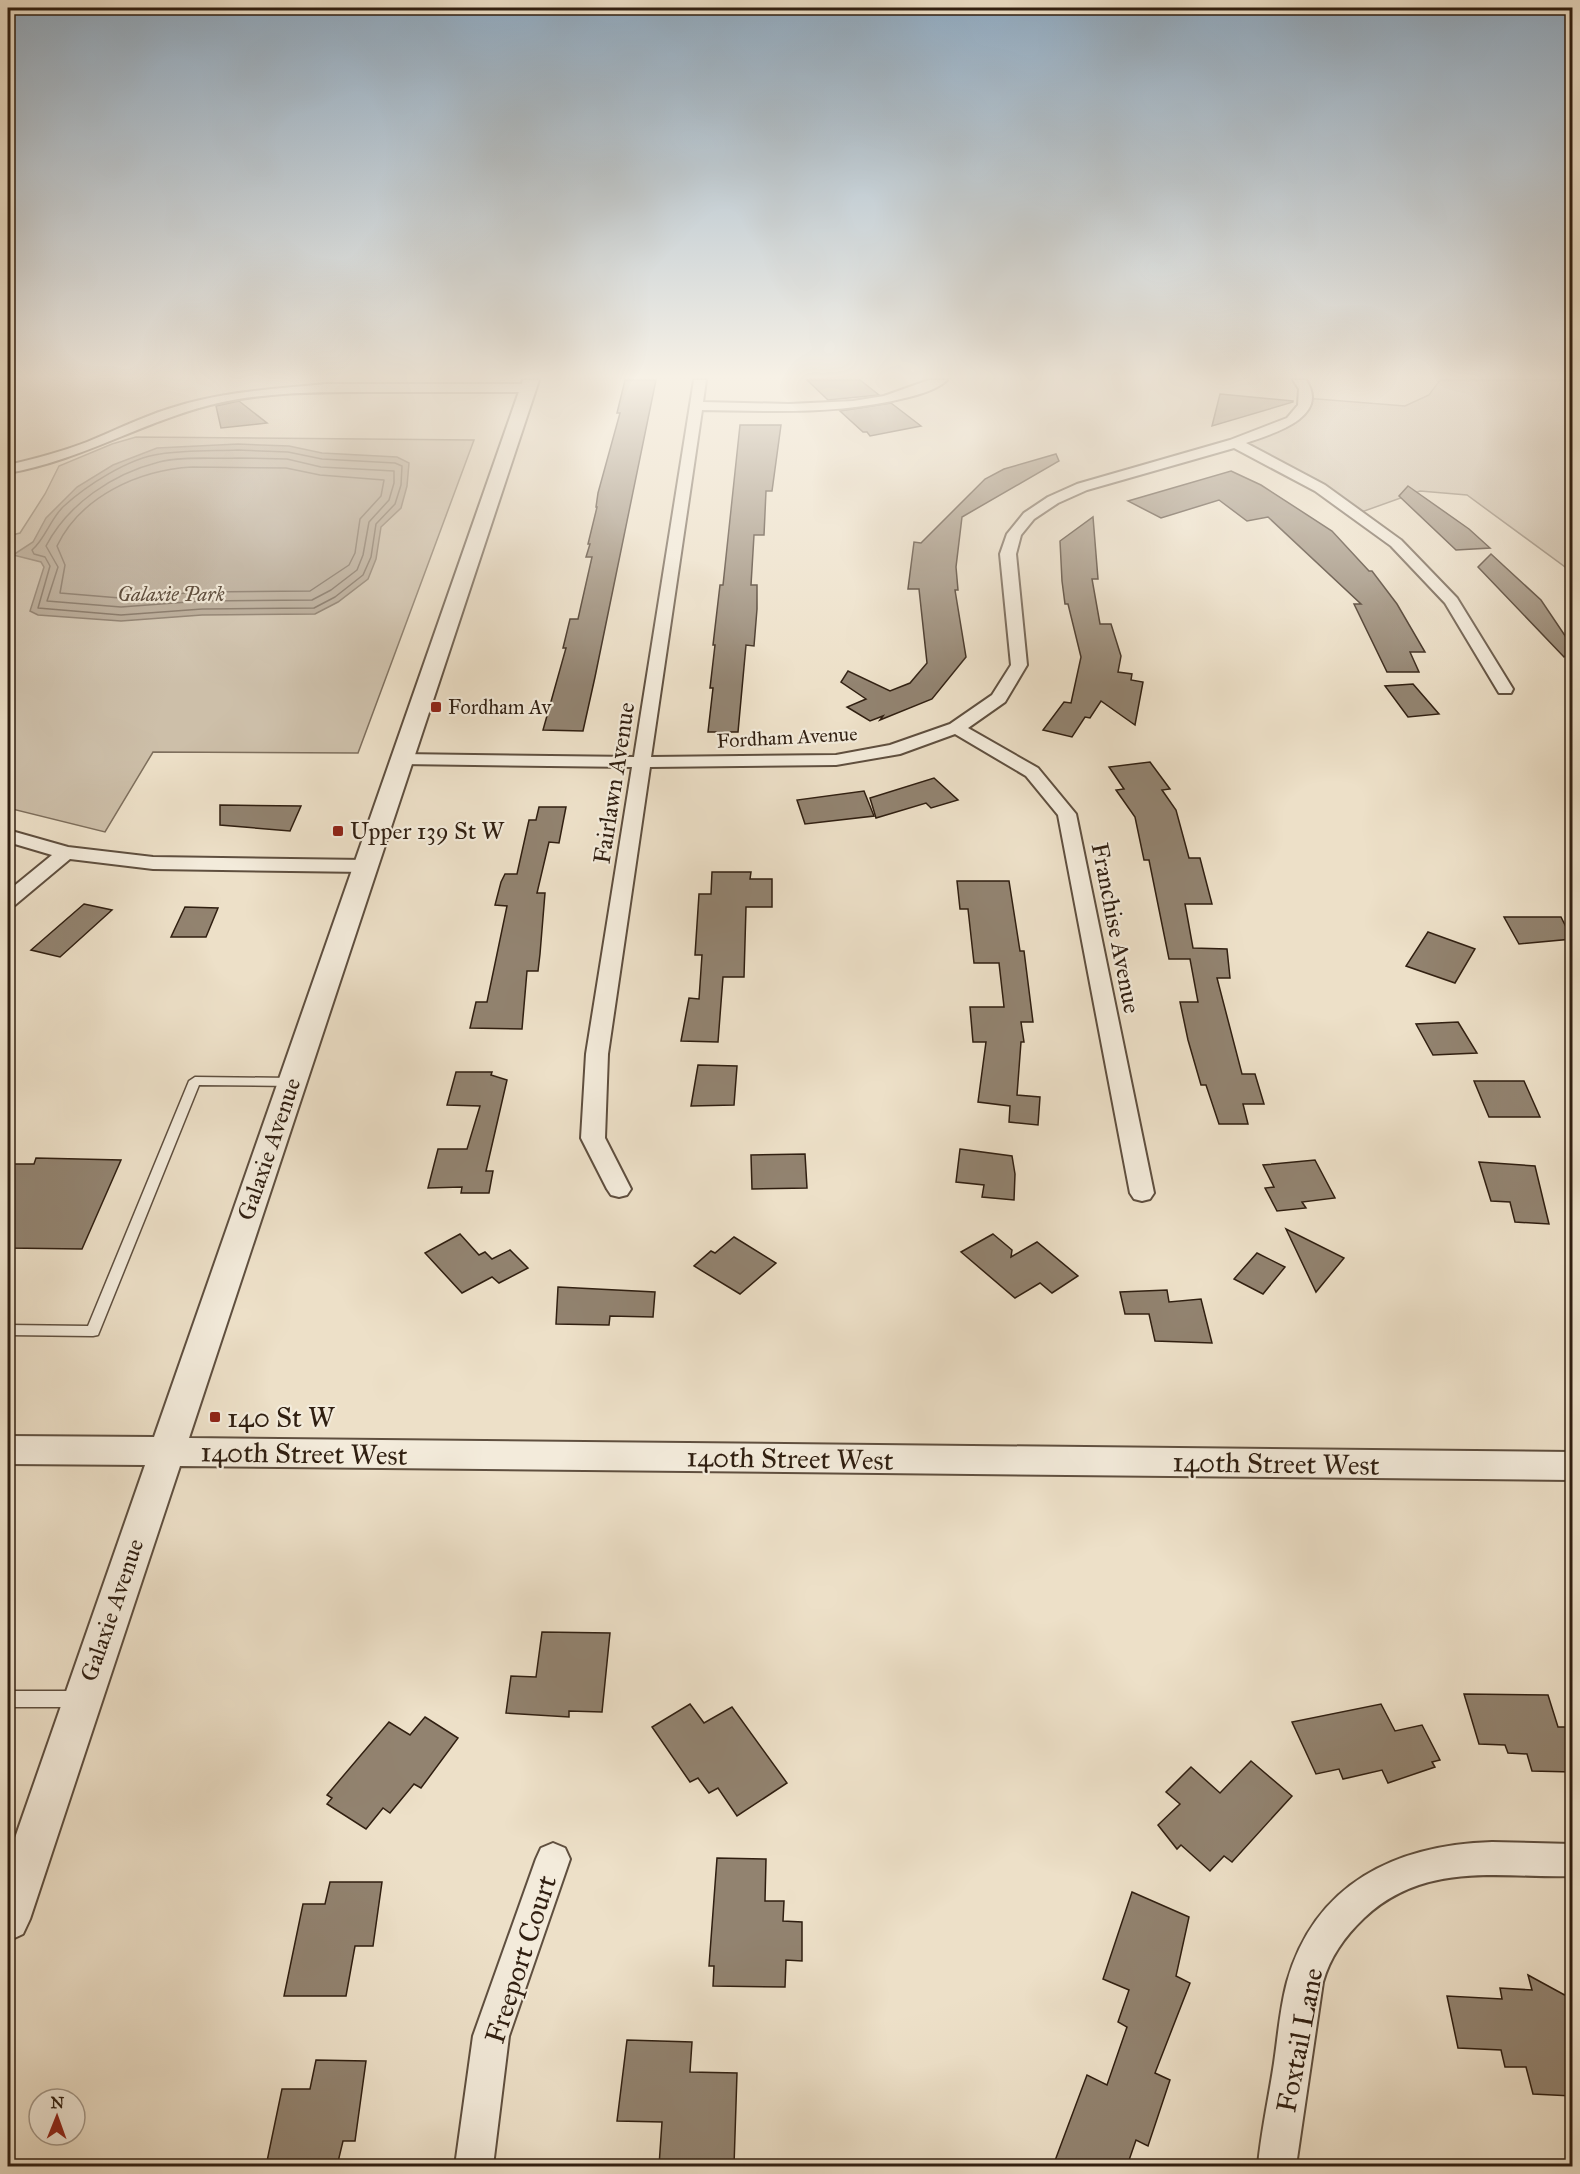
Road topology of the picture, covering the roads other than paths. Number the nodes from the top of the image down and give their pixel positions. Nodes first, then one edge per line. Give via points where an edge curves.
1 (496, 481) edge
2 (684, 481) edge
3 (1101, 481) edge
4 (1308, 481) edge
5 (1504, 689) dead end
6 (956, 728) junction
7 (401, 759) junction
8 (641, 762) junction
9 (8, 836) edge
10 (66, 853) junction
11 (365, 866) junction
12 (8, 901) edge
13 (292, 1082) junction
14 (619, 1189) dead end
15 (1142, 1193) dead end
16 (8, 1330) edge
17 (8, 1450) edge
18 (166, 1452) junction
19 (1572, 1466) edge
20 (8, 1699) edge
21 (82, 1699) junction
22 (553, 1859) dead end
23 (1572, 1860) edge
24 (8, 1919) edge
25 (474, 2166) edge
26 (1276, 2166) edge

1 - 7 street, Galaxie Avenue
2 - 8 street, Fairlawn Avenue
3 - 6 street, Fordham Avenue via 1053,500 1029,516 1014,534 1008,554 1018,665 999,698
4 - 5 street via 1396,543 1451,602
6 - 8 street, Fordham Avenue via 894,750 836,760
6 - 15 street, Franchise Avenue via 1032,772 1067,814
7 - 8 street, Fordham Avenue
7 - 11 street, Galaxie Avenue
8 - 14 street, Fairlawn Avenue via 597,1054 593,1126 593,1138
9 - 10 street
10 - 11 street via 153,863
10 - 12 street
11 - 13 street, Galaxie Avenue
13 - 16 lane via 195,1081 93,1331
13 - 18 street, Galaxie Avenue
17 - 18 street, 140th Street West
18 - 19 street, 140th Street West
18 - 21 street, Galaxie Avenue
20 - 21 lane
21 - 24 street, Galaxie Avenue
22 - 25 street, Freeport Court via 491,2036
23 - 26 street, Foxtail Lane via 1481,1860 1415,1868 1386,1880 1359,1899 1337,1922 1305,1981

